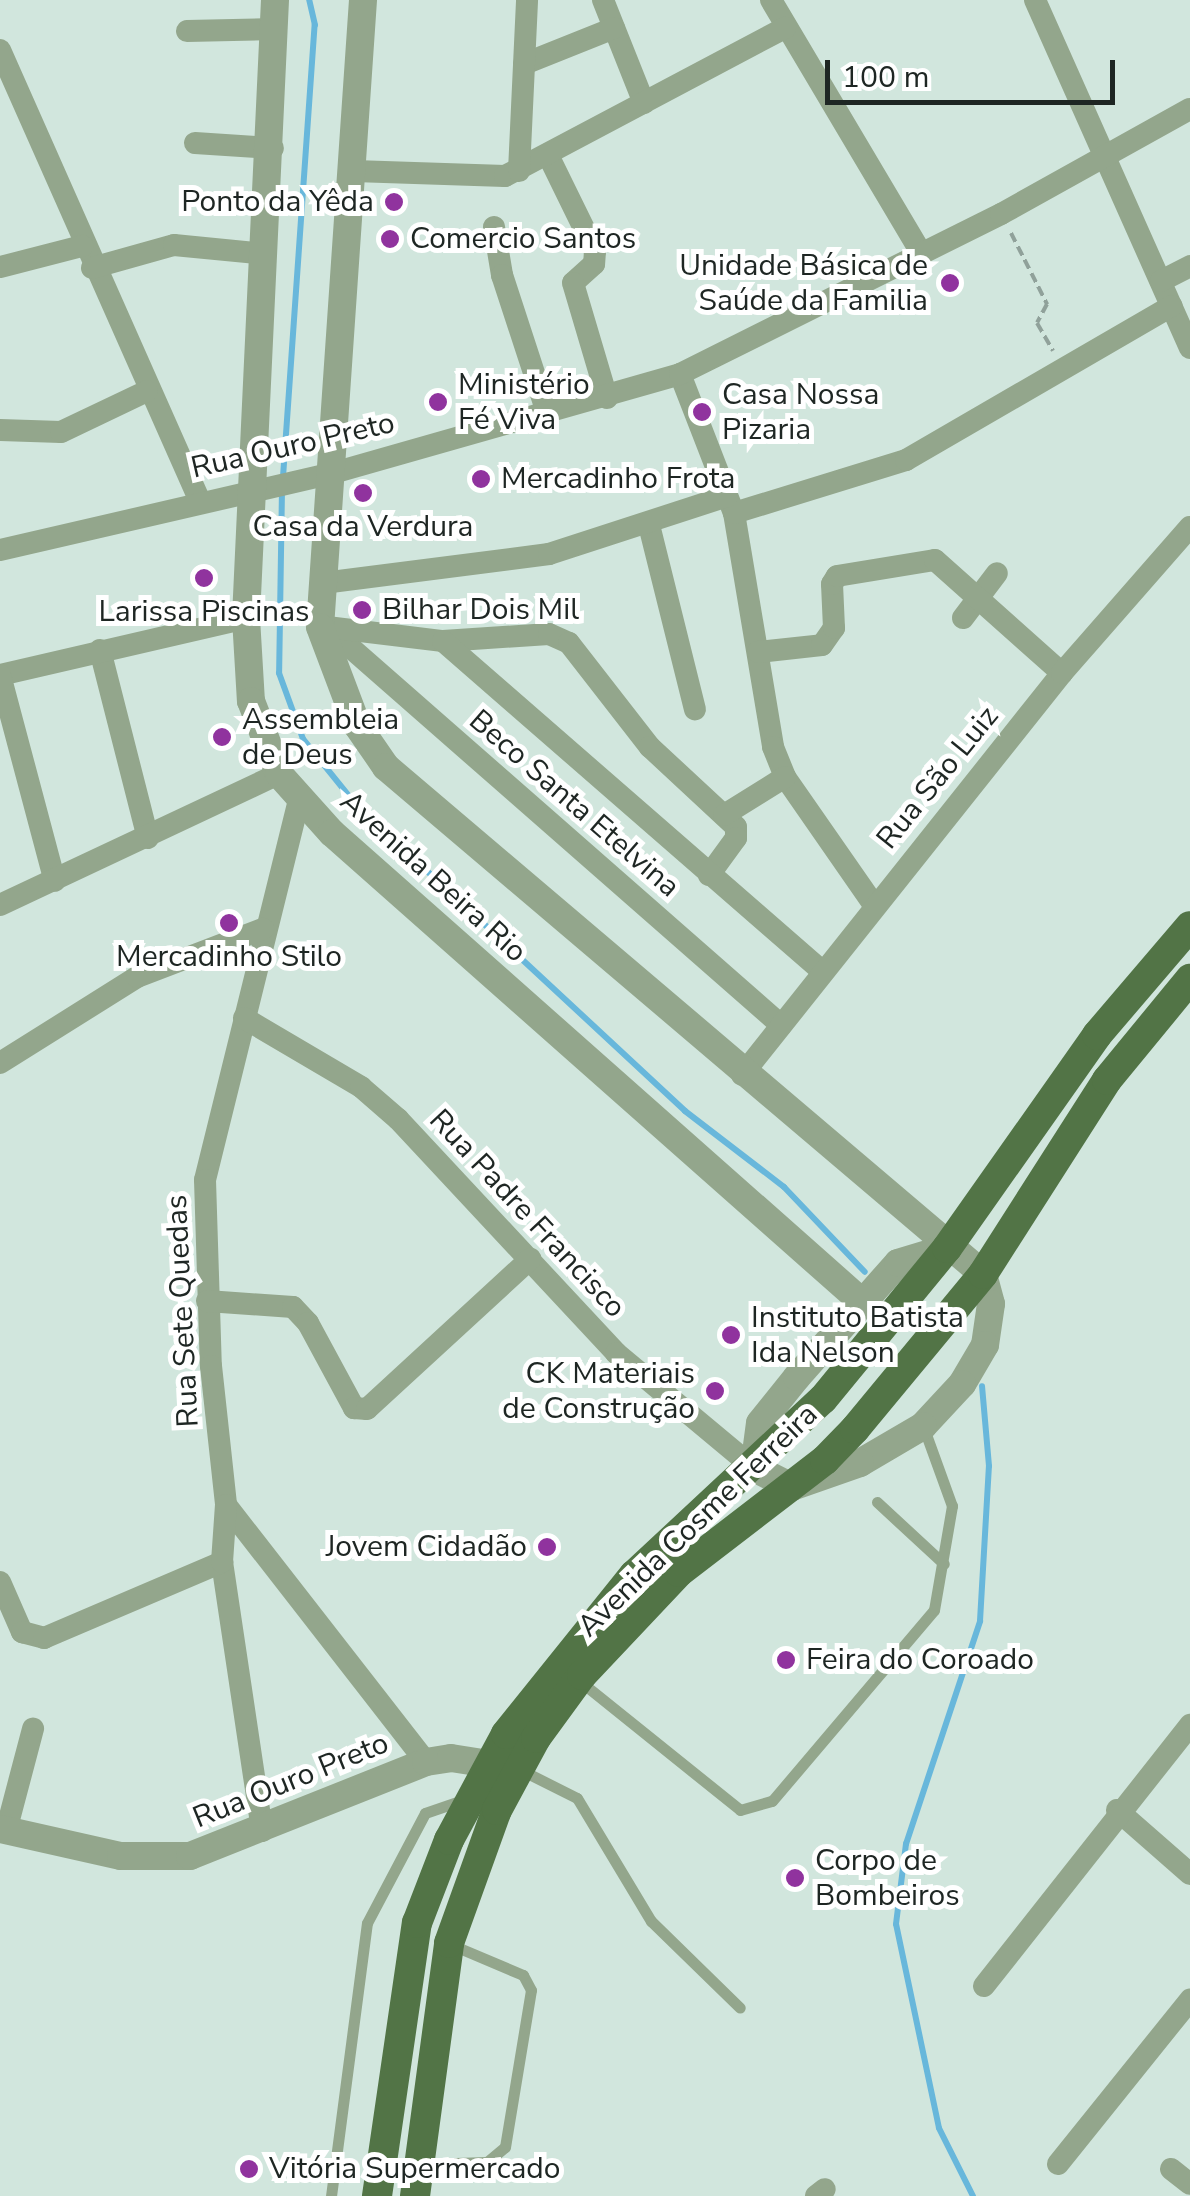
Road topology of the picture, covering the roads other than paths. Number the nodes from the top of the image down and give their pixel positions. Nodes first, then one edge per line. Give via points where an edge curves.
1 (274, 0) edge
2 (362, 0) edge
3 (527, 0) edge
4 (603, 0) edge
5 (771, 0) edge
6 (1035, 0) edge
7 (614, 28) junction
8 (785, 28) junction
9 (276, 29) junction
10 (187, 30) dead end
11 (0, 50) edge
12 (524, 64) junction
13 (644, 103) junction
14 (1190, 109) edge
15 (195, 143) dead end
16 (273, 148) junction
17 (548, 155) junction
18 (1106, 156) junction
19 (354, 171) junction
20 (519, 171) junction
21 (494, 226) dead end
22 (922, 253) junction
23 (266, 254) junction
24 (87, 257) junction
25 (0, 266) edge
26 (1190, 266) edge
27 (1161, 281) junction
28 (1172, 306) junction
29 (1190, 348) edge
30 (680, 374) junction
31 (147, 391) junction
32 (607, 398) junction
33 (548, 416) junction
34 (0, 430) edge
35 (327, 474) junction
36 (264, 488) junction
37 (200, 501) junction
38 (730, 504) junction
39 (649, 524) junction
40 (1190, 527) edge
41 (0, 550) edge
42 (997, 573) dead end
43 (323, 583) junction
44 (969, 610) junction
45 (246, 618) junction
46 (323, 627) junction
47 (444, 641) junction
48 (100, 650) junction
49 (758, 652) junction
50 (1062, 673) junction
51 (0, 675) edge
52 (695, 709) dead end
53 (280, 774) junction
54 (786, 777) junction
55 (299, 800) junction
56 (724, 815) junction
57 (148, 838) junction
58 (709, 874) junction
59 (56, 881) junction
60 (0, 905) edge
61 (874, 905) junction
62 (1190, 926) edge
63 (263, 928) junction
64 (823, 972) junction
65 (1190, 980) edge
66 (244, 1018) junction
67 (781, 1026) junction
68 (0, 1063) edge
69 (742, 1075) junction
70 (947, 1248) junction
71 (530, 1259) junction
72 (983, 1274) junction
73 (208, 1300) junction
74 (862, 1303) junction
75 (923, 1426) junction
76 (754, 1468) junction
77 (792, 1487) junction
78 (877, 1502) dead end
79 (226, 1505) junction
80 (222, 1562) junction
81 (944, 1564) junction
82 (0, 1582) edge
83 (578, 1680) junction
84 (1190, 1725) edge
85 (33, 1730) dead end
86 (426, 1762) junction
87 (488, 1764) junction
88 (519, 1769) junction
89 (471, 1798) junction
90 (1117, 1810) junction
91 (3, 1830) edge
92 (262, 1832) junction
93 (1190, 1874) edge
94 (450, 1943) junction
95 (984, 1986) dead end
96 (1190, 2000) edge
97 (740, 2008) dead end
98 (1058, 2164) dead end
99 (419, 2165) junction
100 (1171, 2169) dead end
101 (1190, 2184) edge
102 (332, 2196) edge
103 (377, 2196) edge
104 (415, 2196) edge

1 - 9 street, Avenida Beira Rio
2 - 19 street, Avenida Beira Rio
3 - 12 street
4 - 7 street
5 - 8 street
6 - 18 street
7 - 12 street
7 - 13 street
8 - 13 street
8 - 22 street
9 - 10 street
9 - 16 street, Avenida Beira Rio
11 - 24 street
12 - 20 street
13 - 17 street
14 - 18 street, Rua Ouro Preto
15 - 16 street
16 - 23 street, Avenida Beira Rio
17 - 20 street
17 - 32 street via 595,251 594,264 572,283
18 - 22 street, Rua Ouro Preto
18 - 27 street
19 - 20 street via 489,177
19 - 35 street, Avenida Beira Rio
21 - 33 street via 502,275
22 - 30 street, Rua Ouro Preto
23 - 24 street via 174,246
23 - 36 street, Avenida Beira Rio
24 - 25 street
24 - 31 street
26 - 27 street
27 - 28 street
28 - 29 street
28 - 38 street via 906,460
30 - 32 street, Rua Ouro Preto
30 - 38 street
31 - 34 street via 62,432
31 - 37 street
32 - 33 street, Rua Ouro Preto
33 - 35 street, Rua Ouro Preto
35 - 36 street, Rua Ouro Preto
35 - 43 street, Avenida Beira Rio
36 - 37 street, Rua Ouro Preto
36 - 45 street, Avenida Beira Rio
37 - 41 street, Rua Ouro Preto
38 - 39 street
38 - 49 street
39 - 43 street via 498,564
39 - 52 street
40 - 50 street, Rua São Luiz
42 - 44 street
43 - 46 street, Avenida Beira Rio
44 - 49 street via 935,560 848,572 832,584 834,628 822,645
44 - 50 street
45 - 48 street
45 - 53 street, Avenida Beira Rio via 251,701
46 - 47 street
46 - 67 street, Beco Santa Etelvina
46 - 69 street, Avenida Beira Rio via 356,725 386,767
47 - 56 street via 548,634 569,642 650,748
47 - 58 street
48 - 51 street
48 - 57 street
49 - 54 street via 773,747
50 - 61 street, Rua São Luiz
51 - 59 street
53 - 55 street, Avenida Beira Rio
53 - 57 street
54 - 56 street
54 - 61 street
55 - 63 street, Rua Sete Quedas
55 - 74 street, Avenida Beira Rio
56 - 58 street via 736,827 736,838
57 - 59 street
58 - 64 street
59 - 60 street
61 - 64 street, Rua São Luiz
62 - 70 main road, Avenida Cosme Ferreira via 1087,1048
63 - 66 street, Rua Sete Quedas
63 - 68 street via 138,977
64 - 67 street, Rua São Luiz
65 - 72 main road, Avenida Cosme Ferreira via 1106,1080
66 - 71 street, Rua Padre Francisco via 361,1086
66 - 73 street, Rua Sete Quedas via 206,1180
67 - 69 street, Rua São Luiz
69 - 70 street, Avenida Beira Rio
70 - 72 street, Avenida Beira Rio
70 - 74 street via 898,1262
70 - 76 main road, Avenida Cosme Ferreira via 823,1399
71 - 73 street via 380,1403 354,1408 301,1313
71 - 76 street, Rua Padre Francisco via 653,1388
72 - 75 street via 991,1304 984,1345 962,1384
72 - 77 main road, Avenida Cosme Ferreira via 855,1430
73 - 79 street, Rua Sete Quedas
74 - 76 street via 760,1423
75 - 77 street via 860,1463
75 - 81 lane via 952,1506
76 - 77 street
76 - 87 main road, Avenida Cosme Ferreira via 588,1625
77 - 83 main road, Avenida Cosme Ferreira via 679,1572
78 - 81 lane
79 - 80 street, Rua Sete Quedas
79 - 86 street
80 - 82 street via 44,1638 22,1632
80 - 92 street, Rua Sete Quedas
81 - 83 lane via 926,1626 772,1801 756,1810 740,1810
83 - 88 main road, Avenida Cosme Ferreira
84 - 90 street
85 - 91 street
86 - 87 street, Rua Ouro Preto
86 - 92 street, Rua Ouro Preto
87 - 89 main road, Avenida Cosme Ferreira
88 - 94 main road, Avenida Cosme Ferreira via 468,1878
88 - 97 lane via 577,1798 652,1922
89 - 102 lane via 424,1813 367,1922
89 - 103 main road, Avenida Cosme Ferreira via 417,1923
90 - 93 street
90 - 95 street
91 - 92 street, Rua Ouro Preto via 152,1859 190,1856
94 - 99 main road, Avenida Cosme Ferreira
94 - 99 lane via 523,1975 531,1990 505,2147 487,2162
96 - 98 street
99 - 104 main road, Avenida Cosme Ferreira
100 - 101 street

